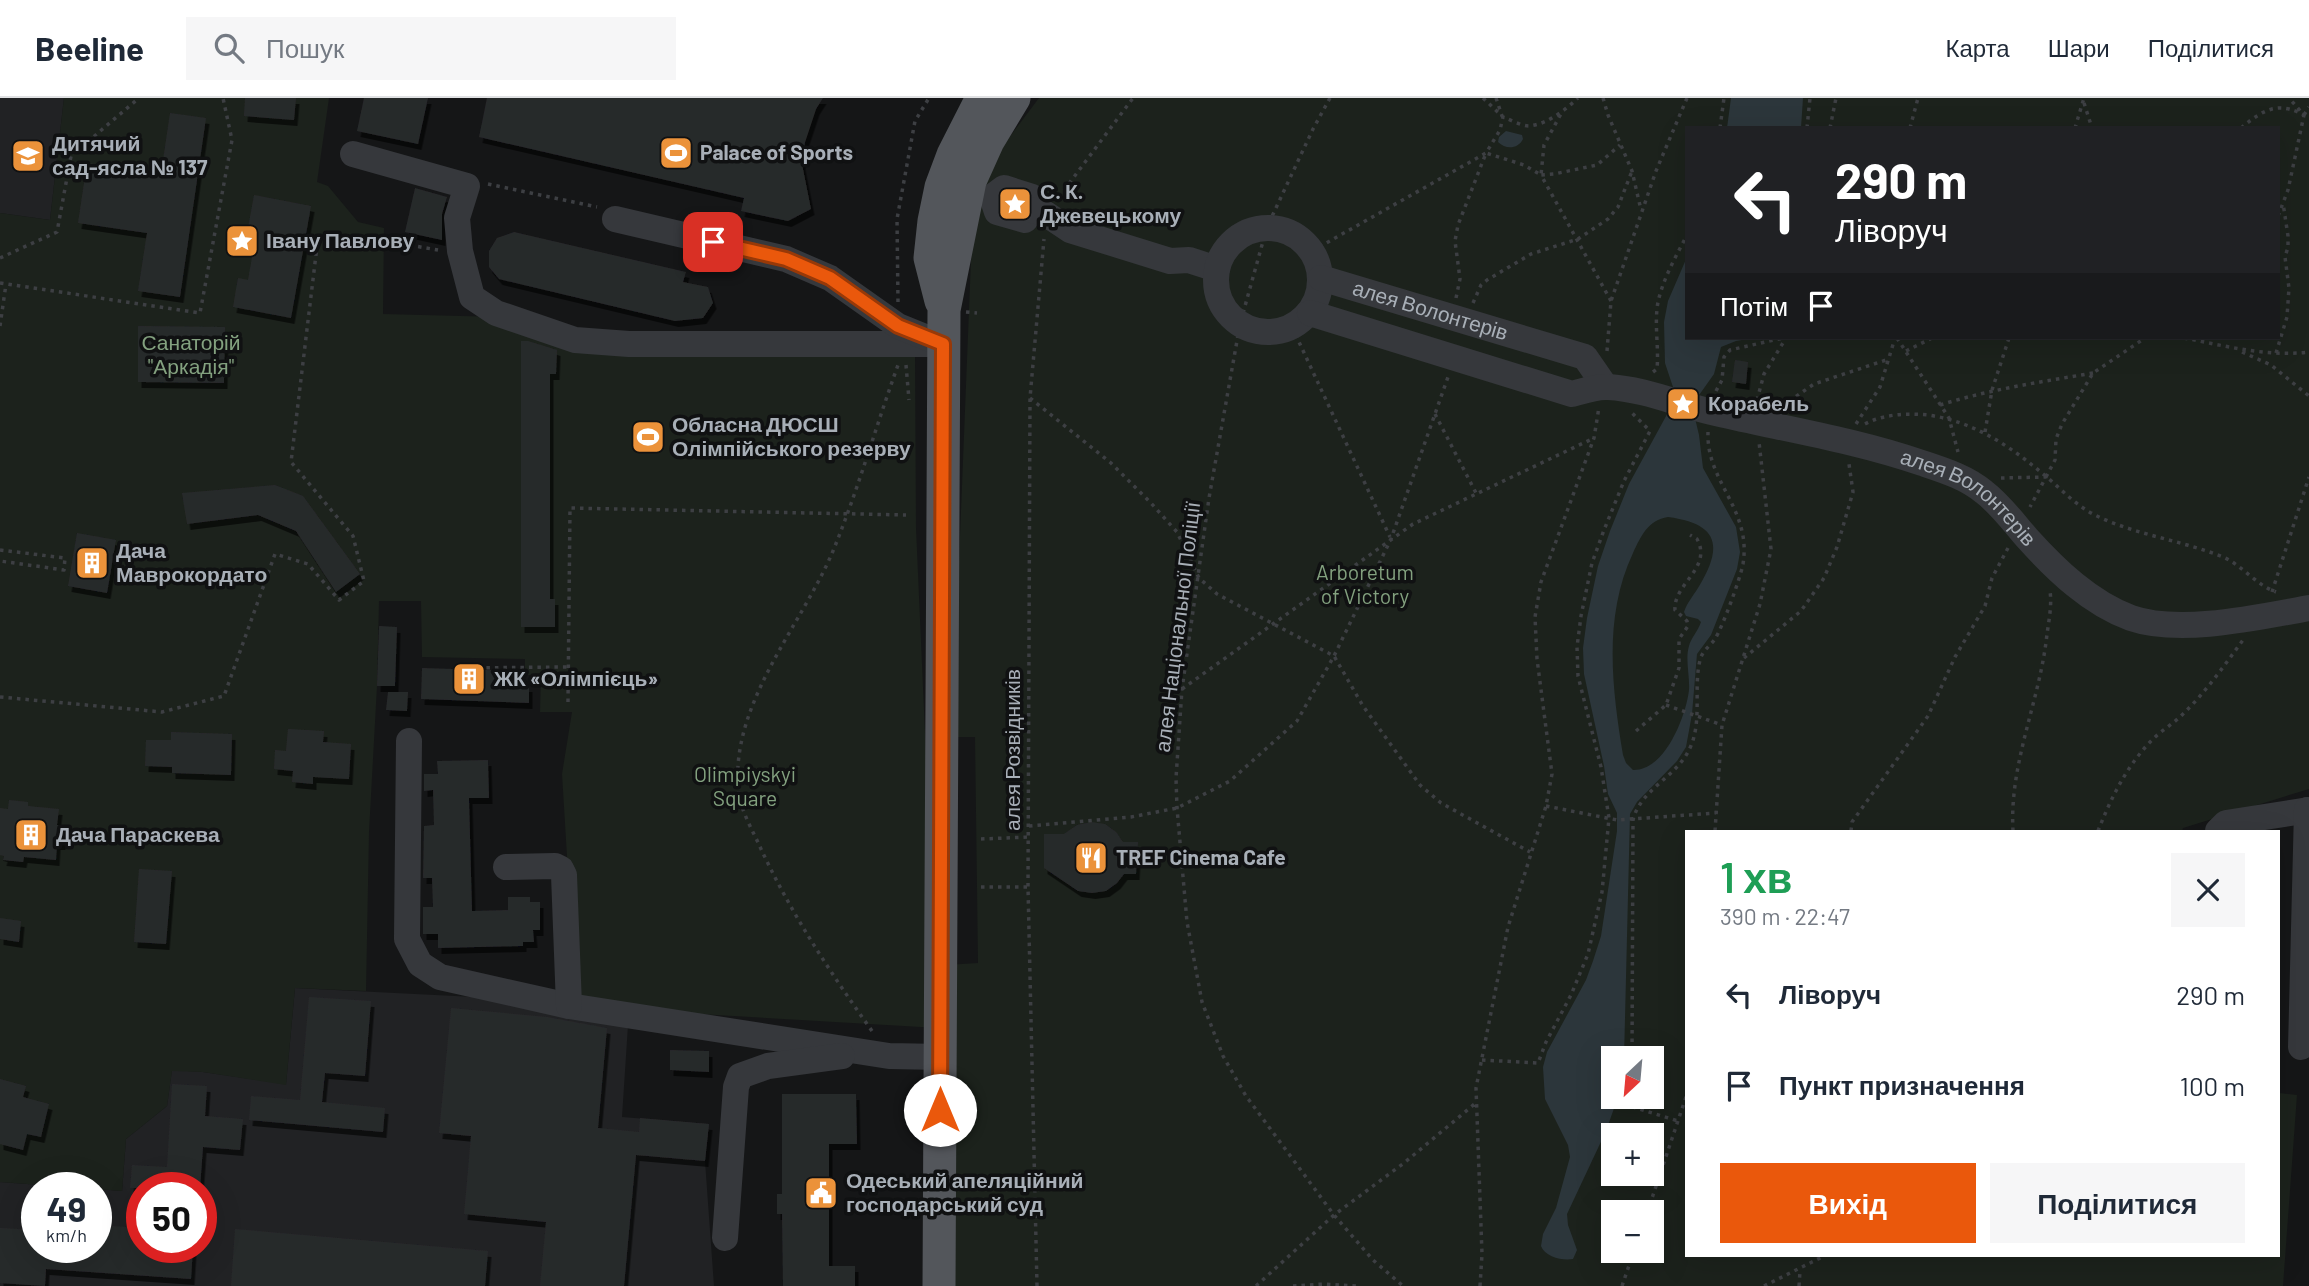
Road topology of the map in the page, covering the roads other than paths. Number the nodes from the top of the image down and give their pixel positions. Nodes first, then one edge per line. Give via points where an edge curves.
1 (982, 98) edge
2 (1014, 98) edge
3 (353, 154) dead end
4 (986, 196) dead end
5 (615, 219) road end
6 (1217, 268) junction
7 (1321, 278) junction
8 (944, 310) junction
9 (1301, 320) junction
10 (943, 344) junction
11 (1605, 386) junction
12 (2309, 608) edge
13 (409, 741) dead end
14 (2308, 810) edge
15 (2219, 830) edge
16 (506, 867) dead end
17 (569, 1006) junction
18 (2301, 1048) dead end
19 (862, 1052) junction
20 (941, 1057) junction
21 (725, 1238) dead end
22 (939, 1286) edge

1 - 8 main road via 953,155 934,221 930,258
2 - 8 main road via 970,181
3 - 10 street via 467,186 457,218 472,297 496,313 575,340
4 - 6 street via 1004,188 1032,197 1039,212 1070,230 1170,261 1189,260
5 - 10 street via 786,259 830,278 898,326
6 - 7 street via 1230,244 1241,235 1267,228 1293,233 1312,251
6 - 9 street, алея Волонтерів via 1220,300 1240,324 1275,332
7 - 9 street, алея Волонтерів via 1316,302
7 - 11 street, алея Волонтерів via 1585,357
8 - 10 main road
9 - 11 street, алея Волонтерів via 1572,394
10 - 20 main road
11 - 12 street, алея Волонтерів via 1713,400 1757,423 1888,452 1965,480 2006,512 2045,558 2086,593 2107,607 2151,624 2181,625
13 - 17 street via 407,939 420,964 440,977
14 - 15 street via 2226,822
14 - 18 street
16 - 17 street via 561,869
17 - 19 street
19 - 20 street
19 - 21 street via 768,1066 740,1076
20 - 22 main road

